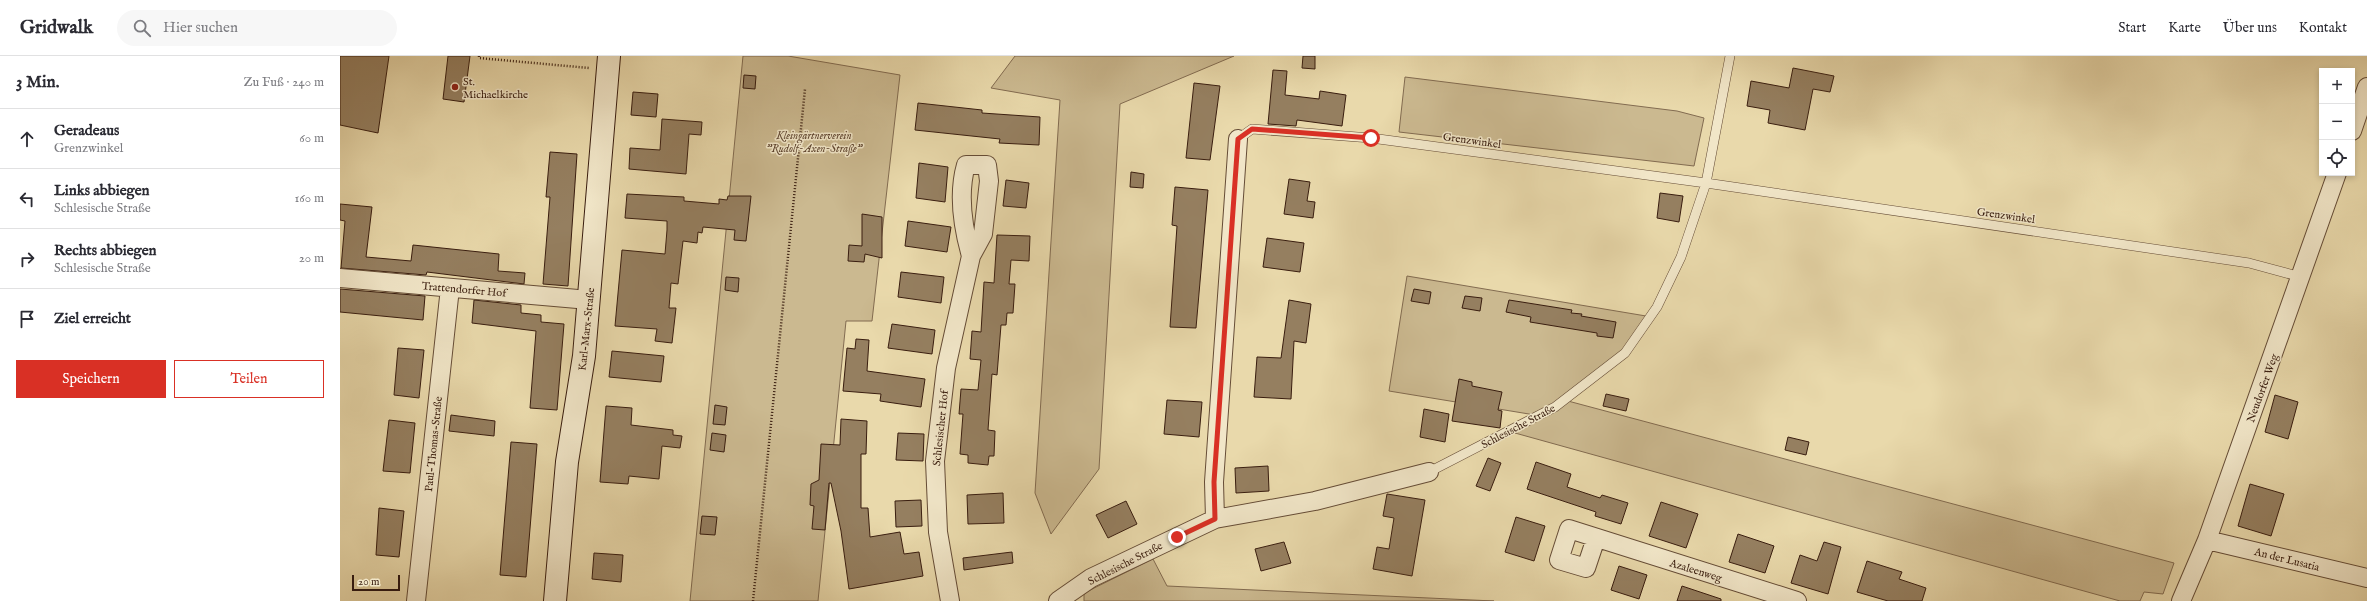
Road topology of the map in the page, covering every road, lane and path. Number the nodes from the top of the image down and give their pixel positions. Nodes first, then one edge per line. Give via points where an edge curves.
1 (479, 56) edge
2 (1730, 56) edge
3 (600, 62) edge
4 (2367, 87) edge
5 (805, 88) dead end
6 (2355, 121) edge
7 (1238, 139) joint
8 (2336, 176) edge
9 (1706, 183) junction
10 (971, 256) dead end
11 (2301, 277) junction
12 (340, 278) edge
13 (450, 288) junction
14 (589, 300) junction
15 (1429, 472) joint
16 (1215, 519) junction
17 (1596, 538) dead end
18 (2207, 540) junction
19 (2367, 578) edge
20 (416, 601) edge
21 (555, 601) edge
22 (753, 601) edge
23 (950, 601) edge
24 (1058, 601) edge
25 (1797, 601) edge
26 (2181, 601) edge

1 - 3 path
2 - 9 lane
3 - 14 main road, Karl-Marx-Straße
4 - 6 street
5 - 22 path
7 - 9 lane, Grenzwinkel via 1252,129 1371,138
7 - 16 street via 1214,482
8 - 11 street, Neudorfer Weg
9 - 11 lane, Grenzwinkel via 2249,263
9 - 15 lane, Schlesische Straße via 1674,272 1657,307 1625,353 1555,407
10 - 23 street, Schlesischer Hof via 946,368 935,461 938,532
11 - 18 street, Neudorfer Weg
12 - 13 street, Trattendorfer Hof
13 - 14 street, Trattendorfer Hof
13 - 20 street, Paul-Thomas-Straße
14 - 21 main road, Karl-Marx-Straße via 584,356 567,462
15 - 16 street, Schlesische Straße via 1315,501
16 - 24 street, Schlesische Straße via 1091,578
17 - 25 street, Azaleenweg
18 - 19 street, An der Lusatia
18 - 26 street, Neudorfer Weg

